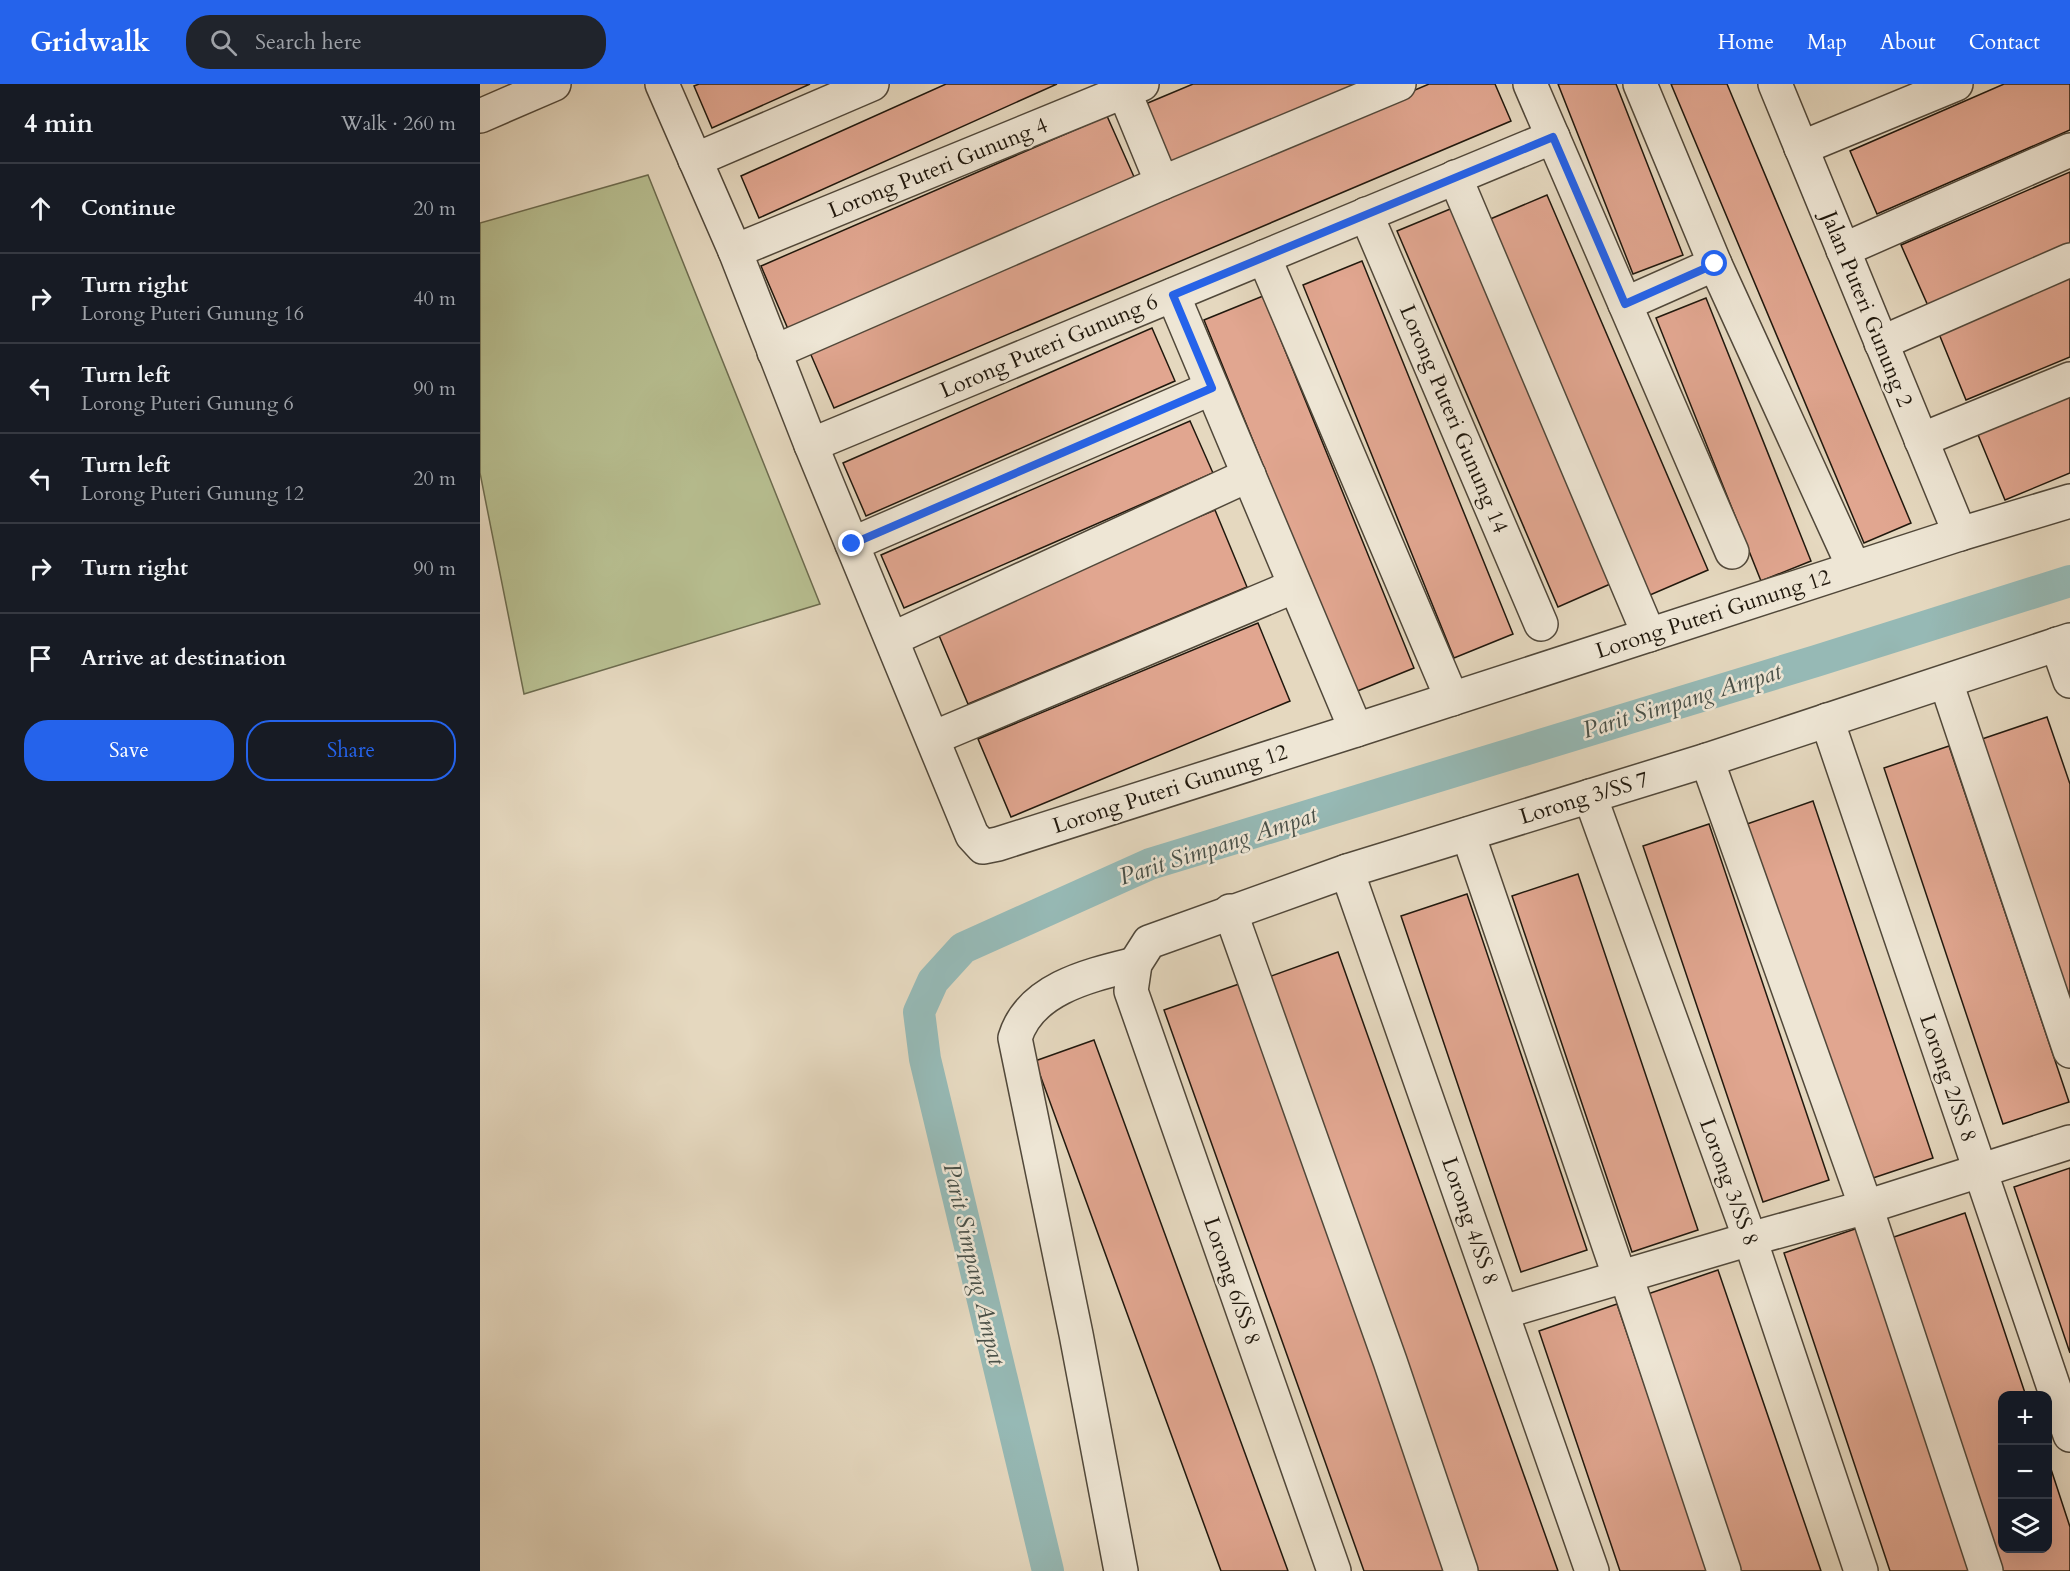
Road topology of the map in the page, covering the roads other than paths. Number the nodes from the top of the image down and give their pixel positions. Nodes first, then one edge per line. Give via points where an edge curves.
1 (554, 84) edge
2 (662, 84) edge
3 (872, 84) edge
4 (1399, 84) edge
5 (1530, 84) edge
6 (1640, 84) edge
7 (1775, 84) edge
8 (1956, 84) edge
9 (1133, 88) edge
10 (480, 116) edge
11 (1553, 137) junction
12 (1801, 148) junction
13 (2070, 150) edge
14 (695, 160) junction
15 (1455, 177) junction
16 (1162, 183) junction
17 (1366, 214) junction
18 (1843, 250) junction
19 (735, 251) junction
20 (1264, 257) junction
21 (2070, 260) edge
22 (1715, 264) junction
23 (1173, 295) junction
24 (1625, 304) junction
25 (1881, 343) junction
26 (774, 352) junction
27 (2070, 379) edge
28 (1212, 388) junction
29 (1922, 440) junction
30 (811, 445) junction
31 (1249, 475) junction
32 (2070, 501) edge
33 (1960, 534) junction
34 (852, 544) junction
35 (1732, 552) dead end
36 (1854, 568) junction
37 (1295, 586) junction
38 (1541, 624) dead end
39 (1649, 635) junction
40 (892, 639) junction
41 (2064, 642) edge
42 (2070, 681) edge
43 (1946, 682) junction
44 (1452, 699) junction
45 (1827, 720) junction
46 (1356, 730) junction
47 (933, 738) junction
48 (1707, 760) junction
49 (1590, 796) junction
50 (1468, 834) junction
51 (1347, 871) junction
52 (1230, 911) junction
53 (1133, 978) junction
54 (2070, 1051) edge
55 (2070, 1142) edge
56 (1980, 1172) junction
57 (1866, 1207) junction
58 (1750, 1239) junction
59 (1623, 1277) junction
60 (1503, 1312) junction
61 (2070, 1435) edge
62 (1121, 1571) edge
63 (1334, 1571) edge
64 (1461, 1571) edge
65 (1592, 1571) edge
66 (1724, 1571) edge
67 (1861, 1571) edge
68 (1986, 1571) edge

1 - 10 street
2 - 14 street
3 - 14 street
4 - 16 street
5 - 11 street
6 - 22 street
7 - 12 street, Jalan Puteri Gunung 2
8 - 12 street
9 - 16 street
9 - 19 street, Lorong Puteri Gunung 4
11 - 15 street, Lorong Puteri Gunung 6
11 - 24 street
12 - 18 street, Jalan Puteri Gunung 2
13 - 18 street
14 - 19 street
15 - 17 street, Lorong Puteri Gunung 6
15 - 39 street
16 - 26 street
17 - 20 street, Lorong Puteri Gunung 6
17 - 38 street, Lorong Puteri Gunung 14
18 - 25 street, Jalan Puteri Gunung 2
19 - 26 street
20 - 23 street, Lorong Puteri Gunung 6
20 - 44 street
21 - 25 street
22 - 24 street
22 - 36 street
23 - 28 street
23 - 30 street, Lorong Puteri Gunung 6
24 - 35 street
25 - 29 street, Jalan Puteri Gunung 2
26 - 30 street
27 - 29 street
28 - 31 street
28 - 34 street
29 - 33 street, Jalan Puteri Gunung 2
30 - 34 street
31 - 37 street
31 - 40 street
32 - 33 street, Lorong Puteri Gunung 12
33 - 36 street, Lorong Puteri Gunung 12
34 - 40 street
36 - 39 street, Lorong Puteri Gunung 12
37 - 46 street
37 - 47 street
39 - 44 street, Lorong Puteri Gunung 12
40 - 47 street
41 - 42 street
41 - 43 street, Lorong 3/SS 7
43 - 45 street, Lorong 3/SS 7
43 - 54 street
44 - 46 street, Lorong Puteri Gunung 12
45 - 48 street, Lorong 3/SS 7
45 - 56 street, Lorong 2/SS 8
46 - 47 street, Lorong Puteri Gunung 12 via 983,847 972,835
48 - 49 street, Lorong 3/SS 7
48 - 57 street
49 - 50 street, Lorong 3/SS 7
49 - 58 street, Lorong 3/SS 8
50 - 51 street, Lorong 3/SS 7
50 - 59 street
51 - 52 street, Lorong 3/SS 7
51 - 60 street, Lorong 4/SS 8
52 - 53 street, Lorong 3/SS 7 via 1149,942
52 - 64 street
53 - 62 street via 1091,975 1057,990 1019,1023 1015,1038
53 - 63 street, Lorong 6/SS 8
55 - 56 street
56 - 57 street
56 - 61 street, Lorong 2/SS 8
57 - 58 street
57 - 68 street
58 - 59 street
58 - 67 street, Lorong 3/SS 8
59 - 60 street
59 - 66 street
60 - 65 street, Lorong 4/SS 8

